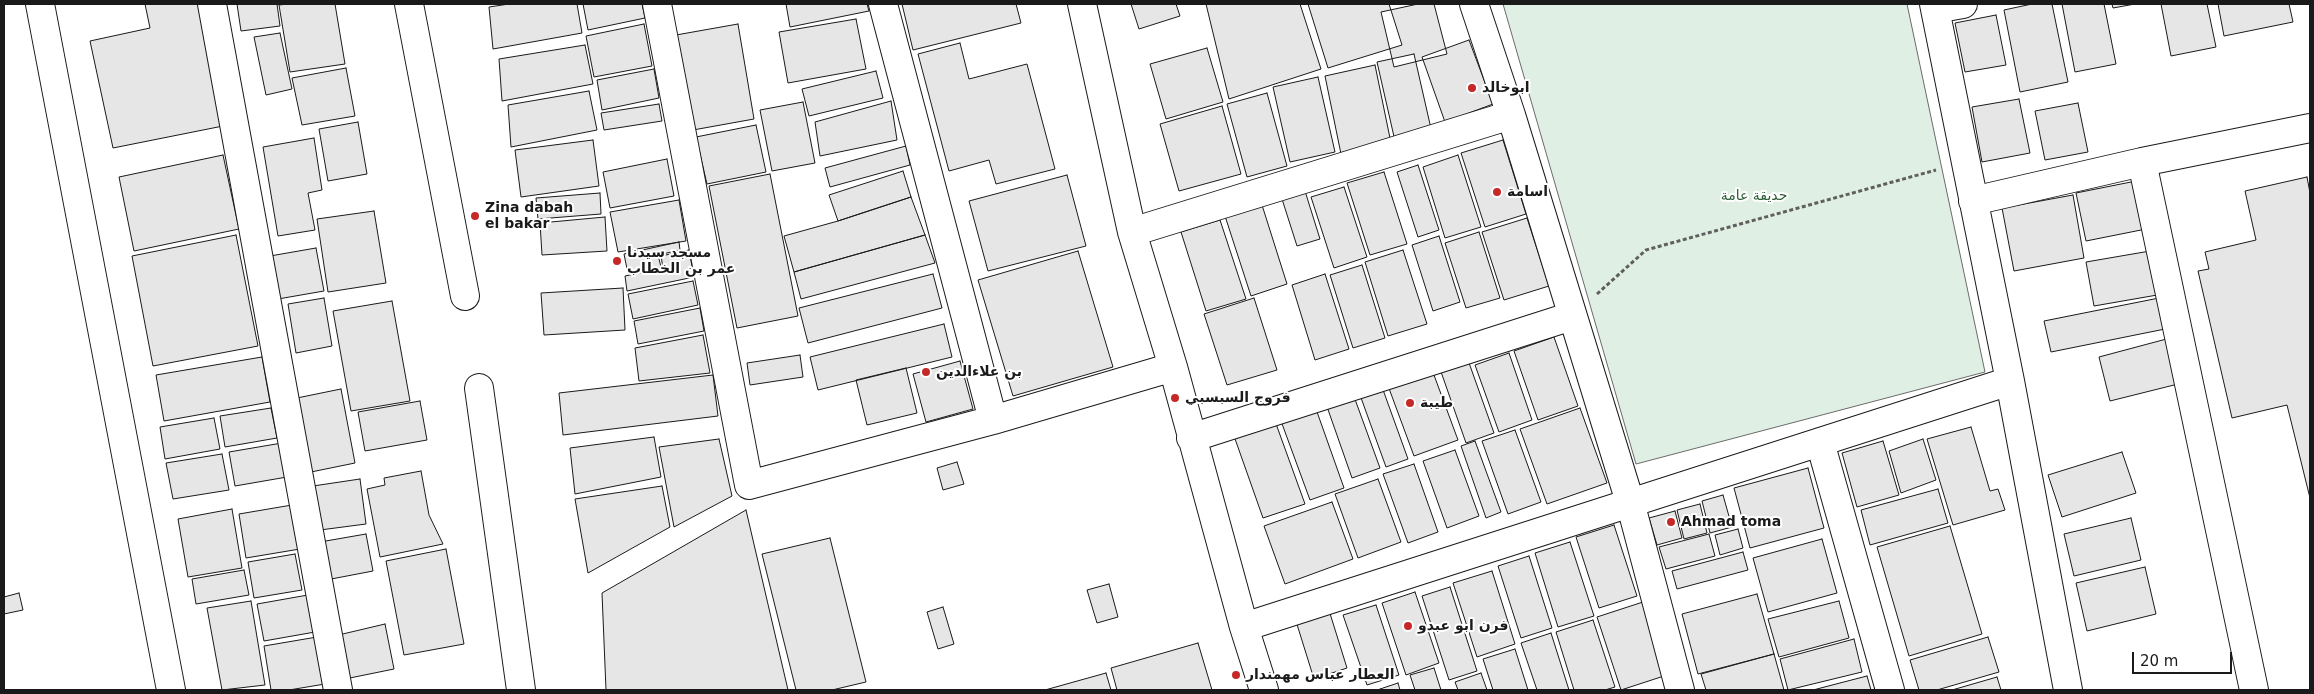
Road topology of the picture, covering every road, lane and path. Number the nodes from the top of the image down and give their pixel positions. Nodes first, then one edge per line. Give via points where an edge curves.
1 (40, 4) edge
2 (212, 4) edge
3 (409, 4) edge
4 (657, 4) edge
5 (883, 4) edge
6 (1082, 4) edge
7 (1474, 4) edge
8 (1963, 4) edge
9 (1935, 6) edge
10 (1511, 115) junction
11 (2310, 128) edge
12 (1965, 161) junction
13 (2142, 162) junction
14 (1973, 201) junction
15 (1132, 232) junction
16 (465, 296) dead end
17 (1572, 316) junction
18 (1173, 367) junction
19 (2010, 381) junction
20 (480, 388) dead end
21 (993, 420) junction
22 (1191, 438) junction
23 (1820, 442) junction
24 (1630, 502) junction
25 (1244, 626) junction
26 (171, 690) edge
27 (338, 690) edge
28 (520, 690) edge
29 (1264, 690) edge
30 (1680, 690) edge
31 (1890, 690) edge
32 (2068, 690) edge
33 (2254, 690) edge

1 - 26 street
2 - 27 street
3 - 16 street
4 - 21 street via 749,485
5 - 21 street
6 - 15 street
7 - 10 street
8 - 9 street
9 - 12 street
10 - 15 street
10 - 17 street
11 - 13 street
12 - 14 street
12 - 17 path via 1646,250
13 - 14 street
13 - 33 street
14 - 19 street
15 - 18 street
17 - 22 street
17 - 24 street
18 - 21 street
18 - 22 street
19 - 23 street
19 - 32 street
20 - 28 street
22 - 25 street
23 - 24 street
23 - 31 street
24 - 25 street
24 - 30 street
25 - 29 street

